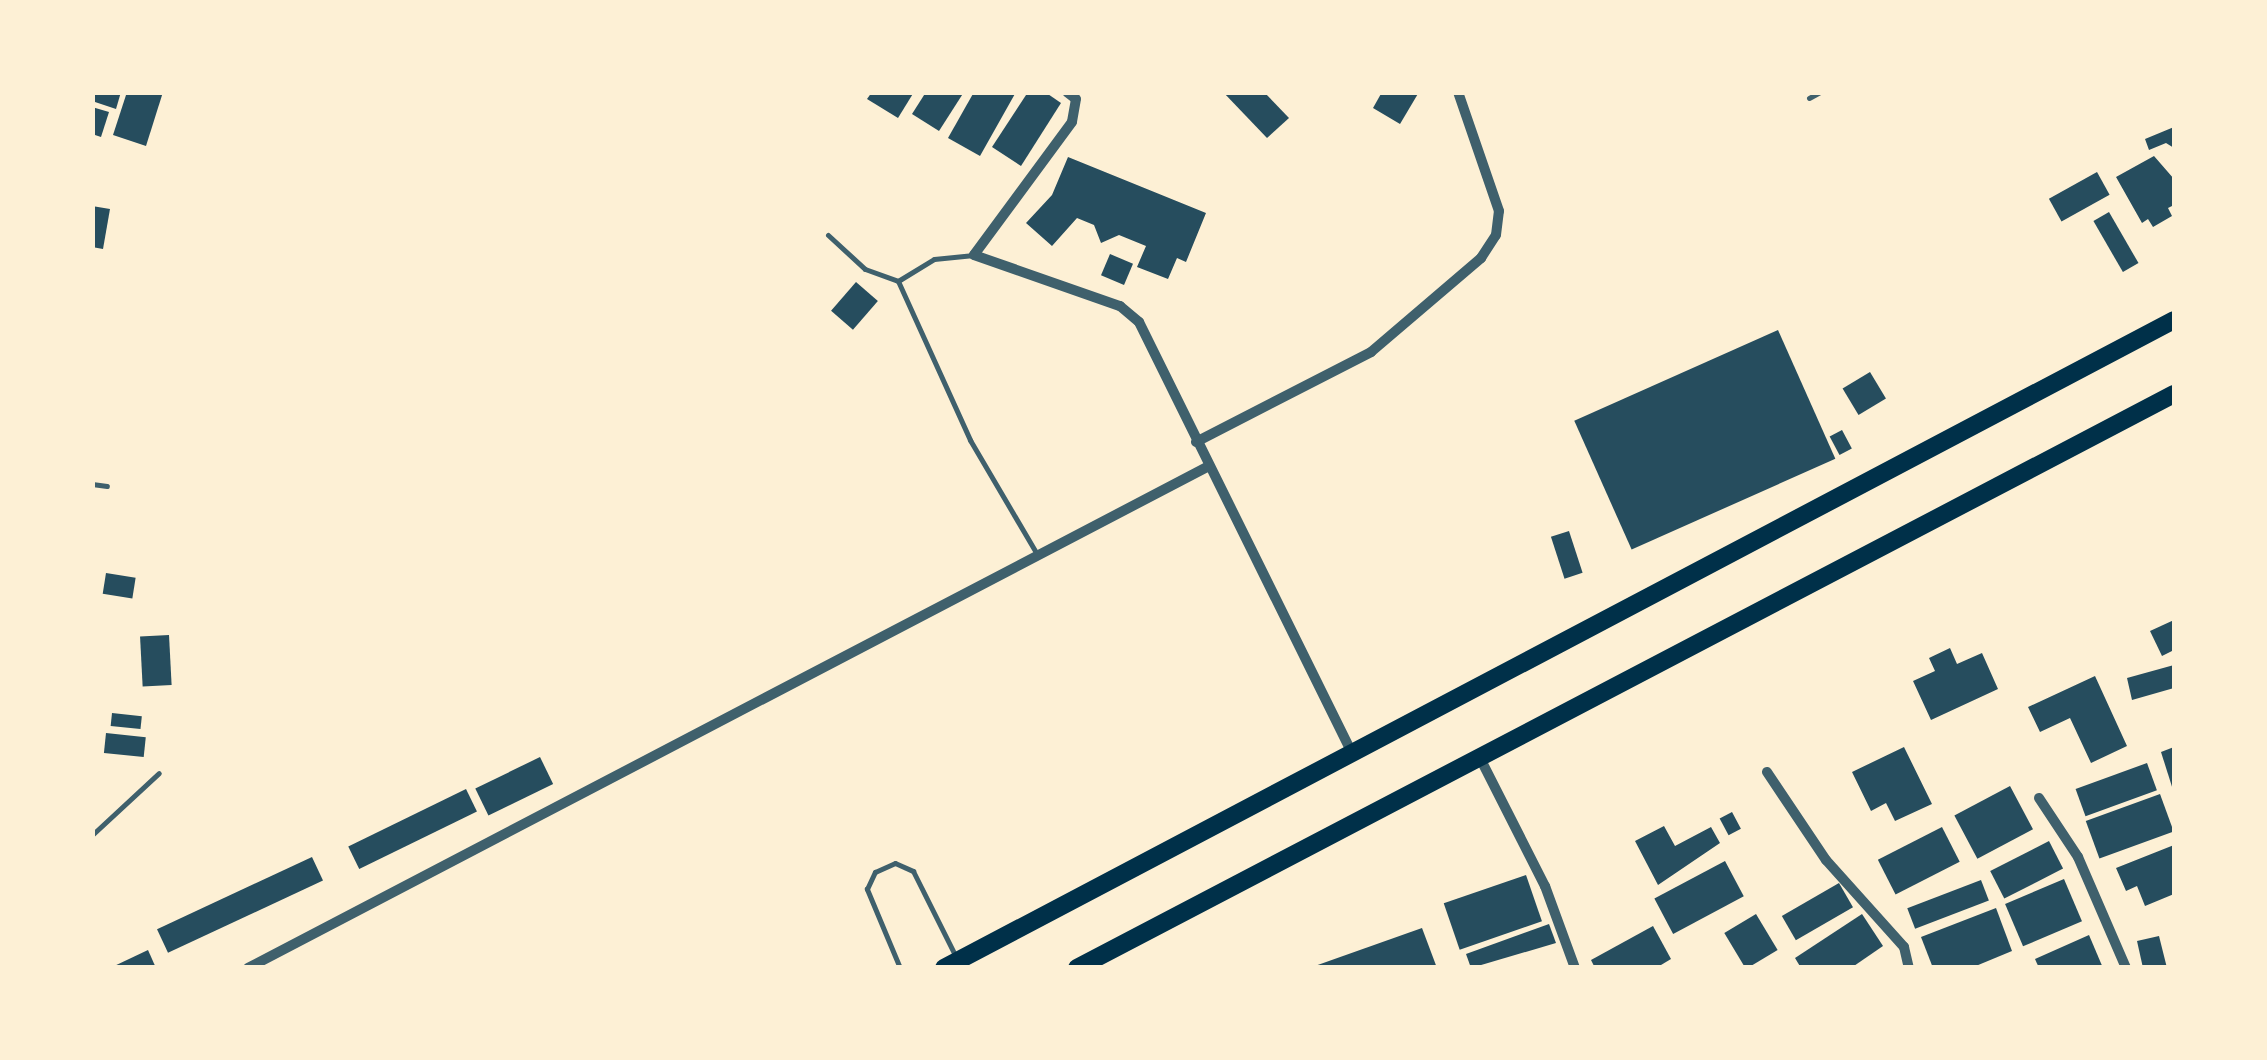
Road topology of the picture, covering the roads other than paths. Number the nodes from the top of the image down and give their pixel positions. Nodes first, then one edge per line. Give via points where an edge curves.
1 (1067, 92) edge
2 (1458, 92) edge
3 (1820, 92) edge
4 (1808, 98) dead end
5 (828, 235) dead end
6 (974, 254) junction
7 (898, 281) junction
8 (2174, 320) edge
9 (2174, 394) edge
10 (1196, 442) junction
11 (1207, 468) junction
12 (92, 484) edge
13 (107, 486) dead end
14 (1039, 557) junction
15 (1352, 752) junction
16 (1480, 758) junction
17 (1768, 772) dead end
18 (159, 773) dead end
19 (2040, 798) dead end
20 (92, 835) edge
21 (950, 964) edge
22 (248, 968) edge
23 (900, 968) edge
24 (1077, 968) edge
25 (1575, 968) edge
26 (1909, 968) edge
27 (2126, 968) edge

1 - 6 street via 1076,99 1072,122
2 - 10 street via 1499,211 1496,235 1481,258 1372,352
3 - 4 lane
5 - 7 lane via 864,269
6 - 7 lane via 934,259
6 - 10 street via 1120,306 1139,322
7 - 14 lane via 970,440
8 - 15 main road
9 - 16 main road
10 - 11 street
11 - 14 street
11 - 15 street
12 - 13 lane
14 - 22 street
15 - 21 main road
16 - 24 main road
16 - 25 street via 1545,886
17 - 26 street via 1826,860 1904,947
18 - 20 lane
19 - 27 street via 2078,857
21 - 23 lane via 912,870 895,863 875,872 867,889

